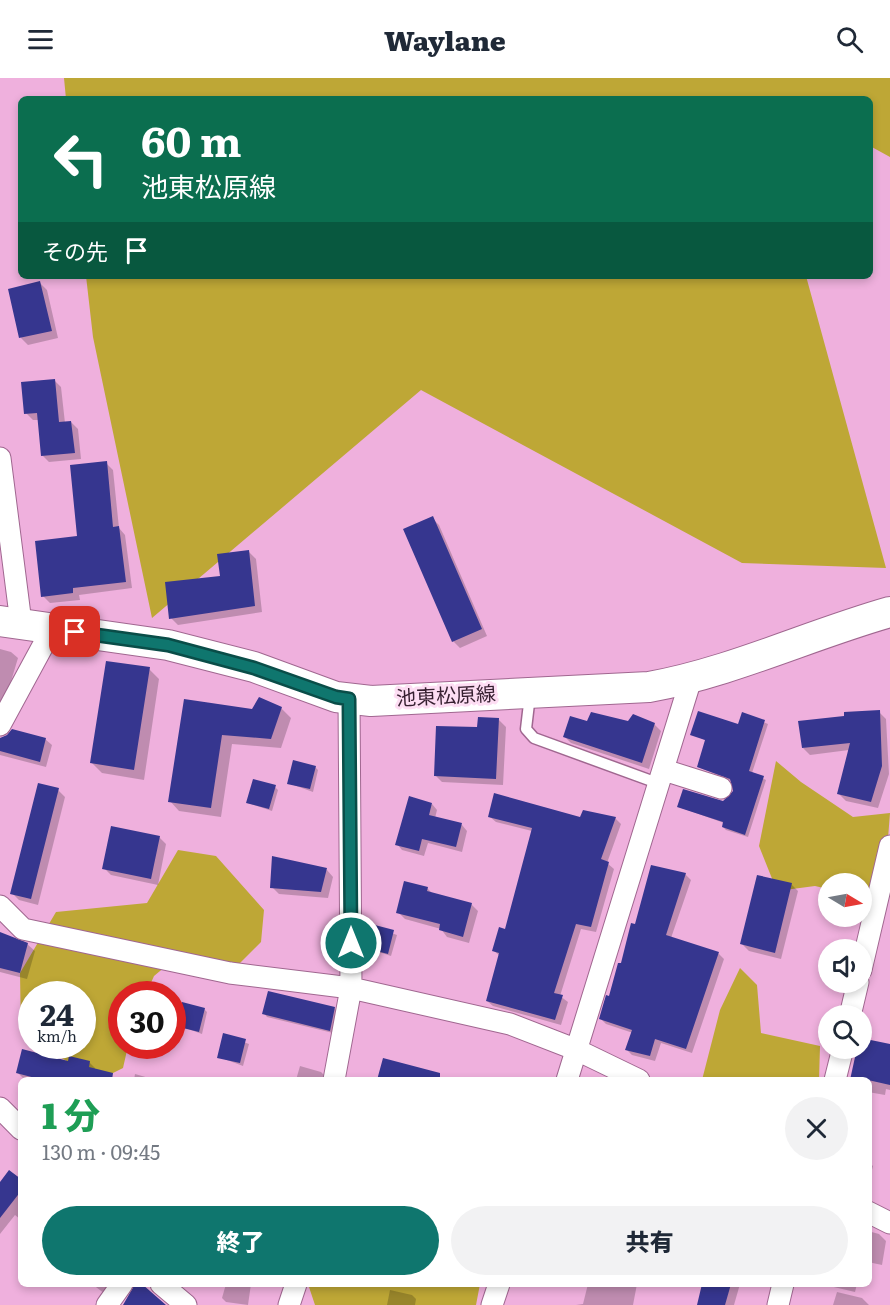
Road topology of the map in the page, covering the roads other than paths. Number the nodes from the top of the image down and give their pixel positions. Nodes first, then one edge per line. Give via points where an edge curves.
1 (0, 458) edge
2 (890, 612) edge
3 (10, 622) edge
4 (51, 629) junction
5 (691, 680) junction
6 (530, 693) junction
7 (349, 699) junction
8 (0, 725) edge
9 (662, 777) junction
10 (721, 788) dead end
11 (890, 846) edge
12 (0, 906) edge
13 (868, 939) edge
14 (351, 988) junction
15 (577, 1050) junction
16 (840, 1059) edge
17 (335, 1077) edge
18 (568, 1077) edge
19 (633, 1077) edge
20 (836, 1077) edge
21 (0, 1108) edge
22 (18, 1126) edge
23 (872, 1214) edge
24 (890, 1223) edge
25 (120, 1287) edge
26 (165, 1287) edge
27 (295, 1287) edge
28 (498, 1287) edge
29 (782, 1287) edge
30 (107, 1305) edge
31 (186, 1305) edge
32 (289, 1305) edge
33 (492, 1305) edge
34 (778, 1305) edge

1 - 3 street
2 - 5 main road, 池東松原線
3 - 4 main road, 池東松原線
4 - 7 main road, 池東松原線 via 168,645
4 - 8 street
5 - 6 main road, 池東松原線 via 649,687
5 - 9 street
6 - 7 main road, 池東松原線
6 - 9 lane via 526,729 534,738
7 - 14 street
9 - 10 street
9 - 15 street
11 - 13 street
12 - 14 street via 23,929 230,973
14 - 15 street via 510,1023
14 - 17 street
15 - 18 street
15 - 19 street
16 - 20 street
21 - 22 street
23 - 24 street
25 - 30 street
26 - 31 street
27 - 32 street
28 - 33 street
29 - 34 street

